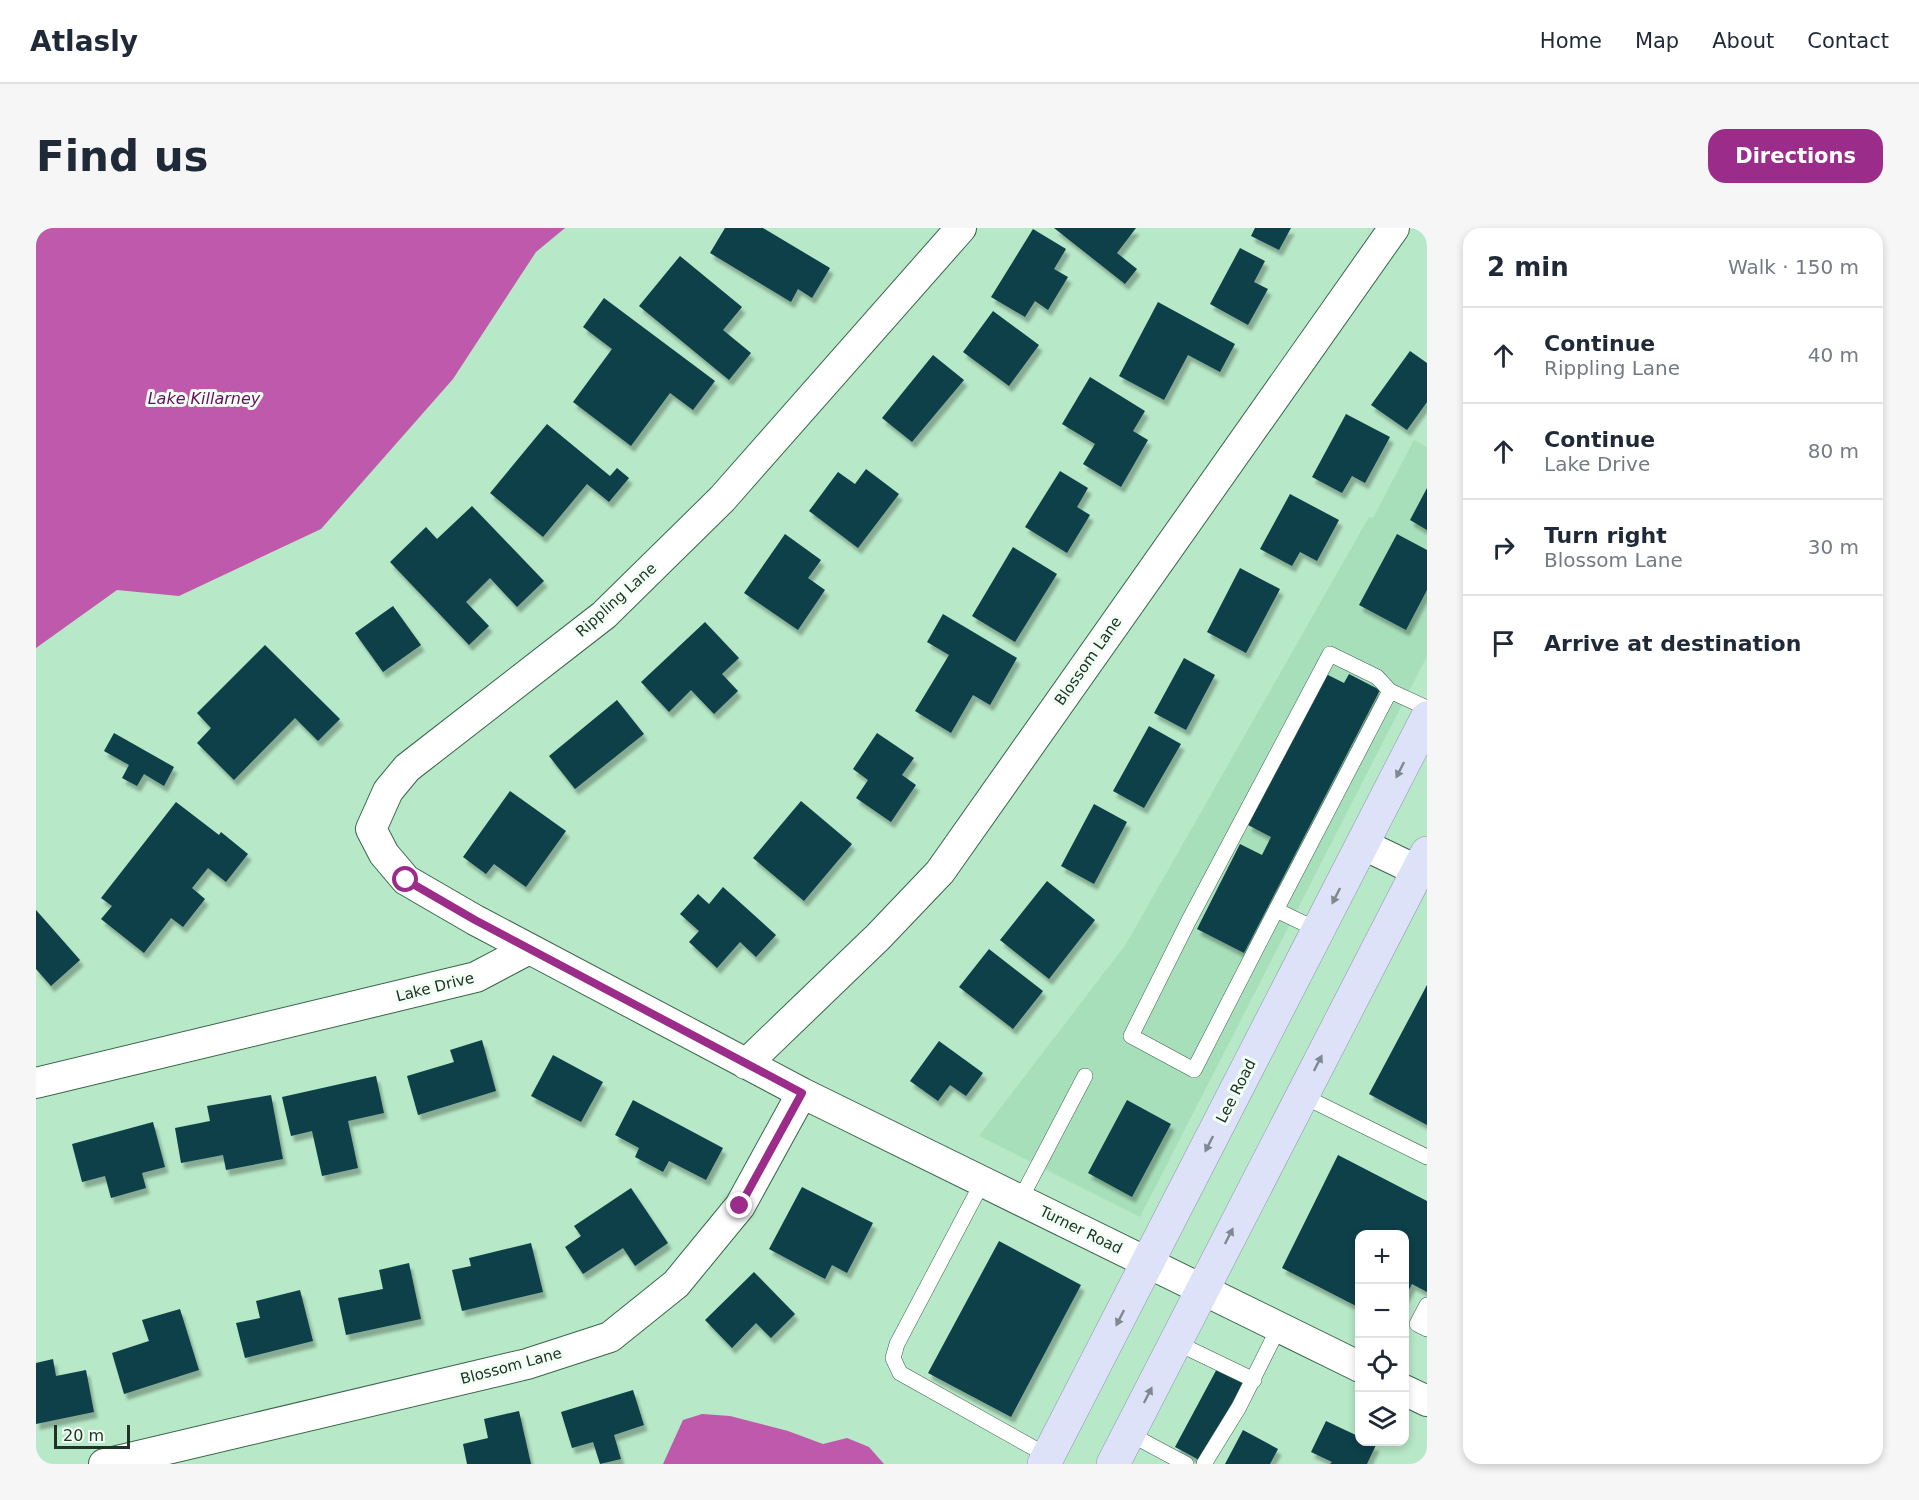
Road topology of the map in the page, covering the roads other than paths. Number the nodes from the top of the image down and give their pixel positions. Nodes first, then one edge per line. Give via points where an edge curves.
1 (961, 228) edge
2 (1394, 228) edge
3 (1390, 691) junction
4 (1427, 708) edge
5 (1427, 718) edge
6 (1362, 844) junction
7 (1424, 866) edge
8 (1276, 910) junction
9 (1318, 930) junction
10 (529, 950) junction
11 (746, 1064) junction
12 (1085, 1076) dead end
13 (36, 1083) edge
14 (802, 1093) junction
15 (1302, 1095) junction
16 (1427, 1157) edge
17 (983, 1182) junction
18 (1020, 1200) junction
19 (1148, 1262) junction
20 (1203, 1288) junction
21 (1427, 1305) edge
22 (1279, 1327) junction
23 (1427, 1329) edge
24 (1175, 1342) junction
25 (1355, 1365) edge
26 (1254, 1380) junction
27 (1408, 1392) edge
28 (1427, 1401) edge
29 (1128, 1433) junction
30 (1046, 1460) edge
31 (104, 1464) edge
32 (1113, 1464) edge
33 (1186, 1464) edge
34 (1204, 1464) edge

1 - 10 street, Rippling Lane via 722,499 612,607 407,768 388,791 372,829 384,854 406,880
2 - 11 street, Blossom Lane via 940,872
3 - 4 lane
3 - 8 lane
3 - 8 lane via 1377,677 1330,654 1131,1036 1194,1070
5 -> 6 main road, Lee Road
6 - 7 street
6 -> 9 main road, Lee Road
15 -> 7 main road
8 - 9 lane
9 -> 19 main road, Lee Road
10 - 11 street
10 - 13 street, Lake Drive via 477,977
11 - 14 street
12 - 18 lane
14 - 17 street, Turner Road
14 - 31 street, Blossom Lane via 740,1206 676,1284 610,1337 527,1364
15 - 16 lane
20 -> 15 main road
17 - 18 street, Turner Road
17 - 30 lane via 892,1358 900,1373
18 - 19 street, Turner Road
19 - 20 street, Turner Road
19 -> 30 main road, Lee Road
20 - 22 street, Turner Road
20 - 24 main road
21 - 23 lane via 1417,1324
22 - 25 street, Turner Road
22 - 26 lane
24 - 26 lane
29 -> 24 main road
26 - 34 lane
27 - 28 street
29 - 32 main road
29 - 33 lane

